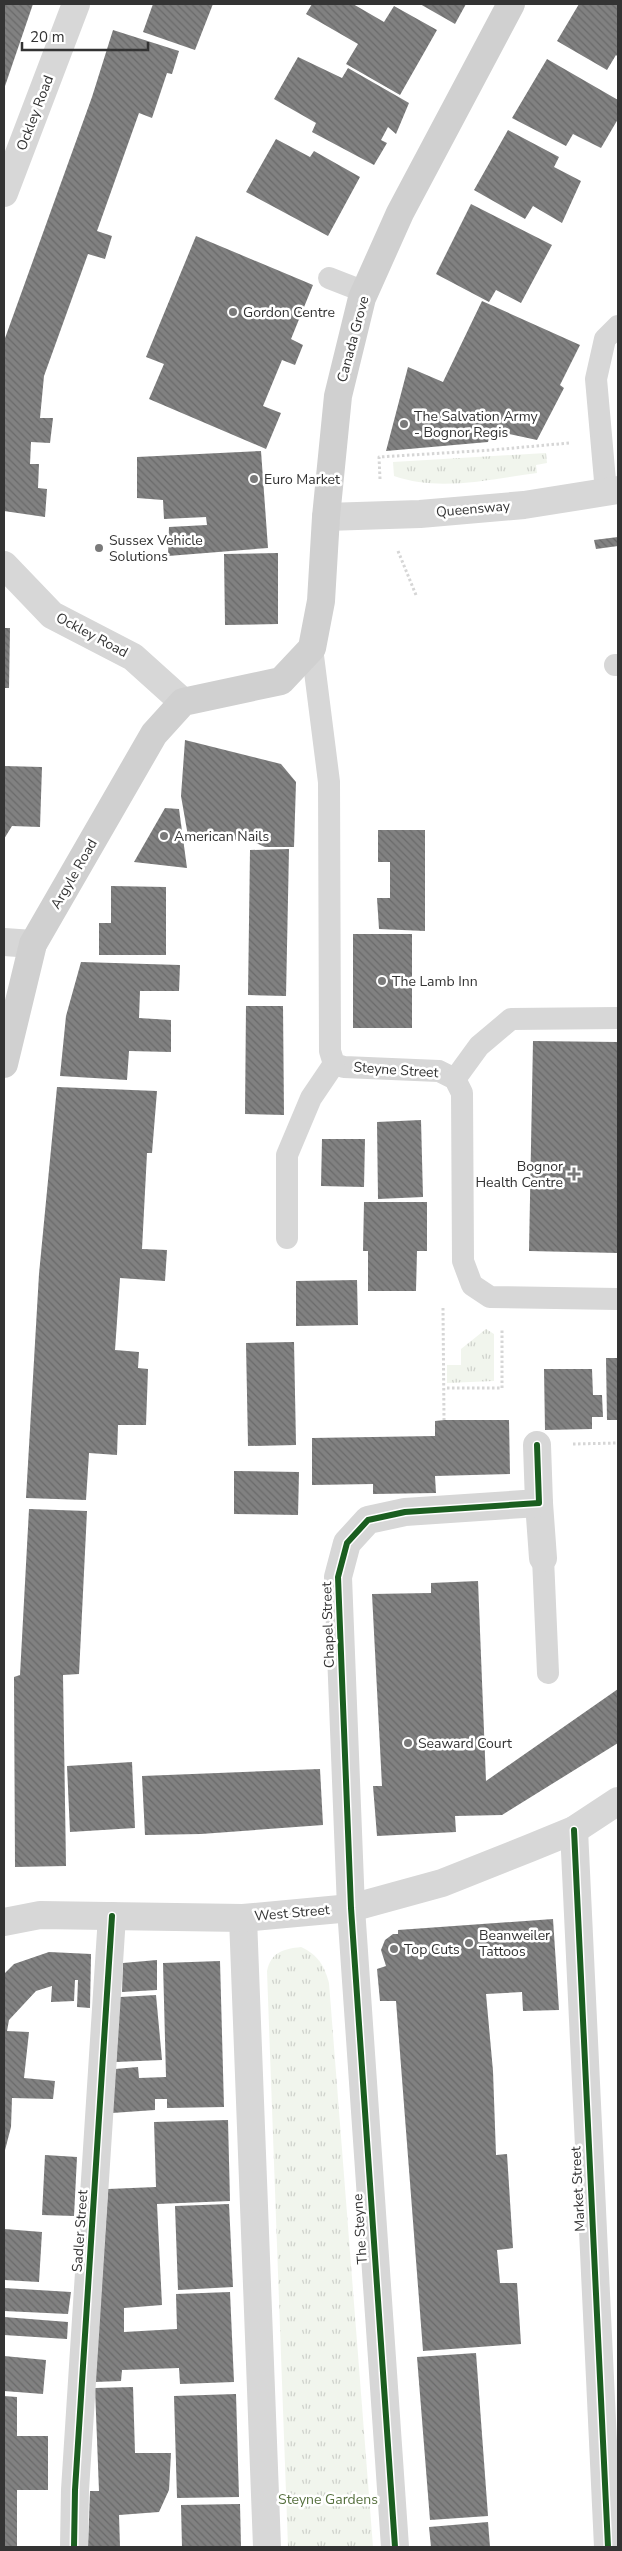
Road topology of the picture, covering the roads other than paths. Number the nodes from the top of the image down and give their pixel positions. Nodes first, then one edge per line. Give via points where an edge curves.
1 (76, 4) edge
2 (511, 4) edge
3 (4, 194) edge
4 (329, 278) dead end
5 (365, 292) junction
6 (618, 326) edge
7 (612, 491) edge
8 (326, 517) junction
9 (4, 565) edge
10 (312, 648) junction
11 (183, 702) junction
12 (4, 942) edge
13 (33, 944) junction
14 (618, 1018) edge
15 (4, 1064) edge
16 (334, 1064) junction
17 (455, 1079) junction
18 (287, 1238) dead end
19 (618, 1299) edge
20 (537, 1445) road end
21 (539, 1503) junction
22 (543, 1558) joint
23 (548, 1673) dead end
24 (618, 1802) edge
25 (574, 1830) junction
26 (351, 1908) junction
27 (112, 1916) junction
28 (243, 1918) junction
29 (4, 1922) edge
30 (74, 2547) edge
31 (267, 2547) edge
32 (395, 2547) edge
33 (608, 2547) edge

1 - 3 street, Ockley Road
2 - 5 main road, Canada Grove via 400,213
4 - 5 lane
5 - 8 main road, Canada Grove via 338,396
6 - 7 lane via 605,339 596,379 601,439
7 - 8 street, Queensway via 515,506
8 - 10 main road, Canada Grove via 321,601
9 - 11 street, Ockley Road via 52,615 133,658
10 - 11 main road via 281,681
10 - 16 lane, Steyne Street via 329,782 330,1051
11 - 13 main road, Argyle Road via 154,734
12 - 13 street
13 - 15 main road, Argyle Road
14 - 17 lane via 511,1019 479,1046
16 - 17 lane, Steyne Street via 440,1072
16 - 18 lane via 311,1098 287,1155
17 - 19 lane, Steyne Street via 462,1093 463,1261 472,1285 490,1297
20 - 21 street
21 - 22 street
21 - 26 street, Chapel Street via 405,1512 368,1520 347,1544 338,1577
22 - 23 lane
24 - 25 street, West Street
25 - 26 street, West Street via 442,1883
25 - 33 street, Market Street
26 - 28 street, West Street
26 - 32 street, The Steyne
27 - 28 street, West Street
27 - 29 street, West Street via 40,1915
27 - 30 street, Sadler Street
28 - 31 street

